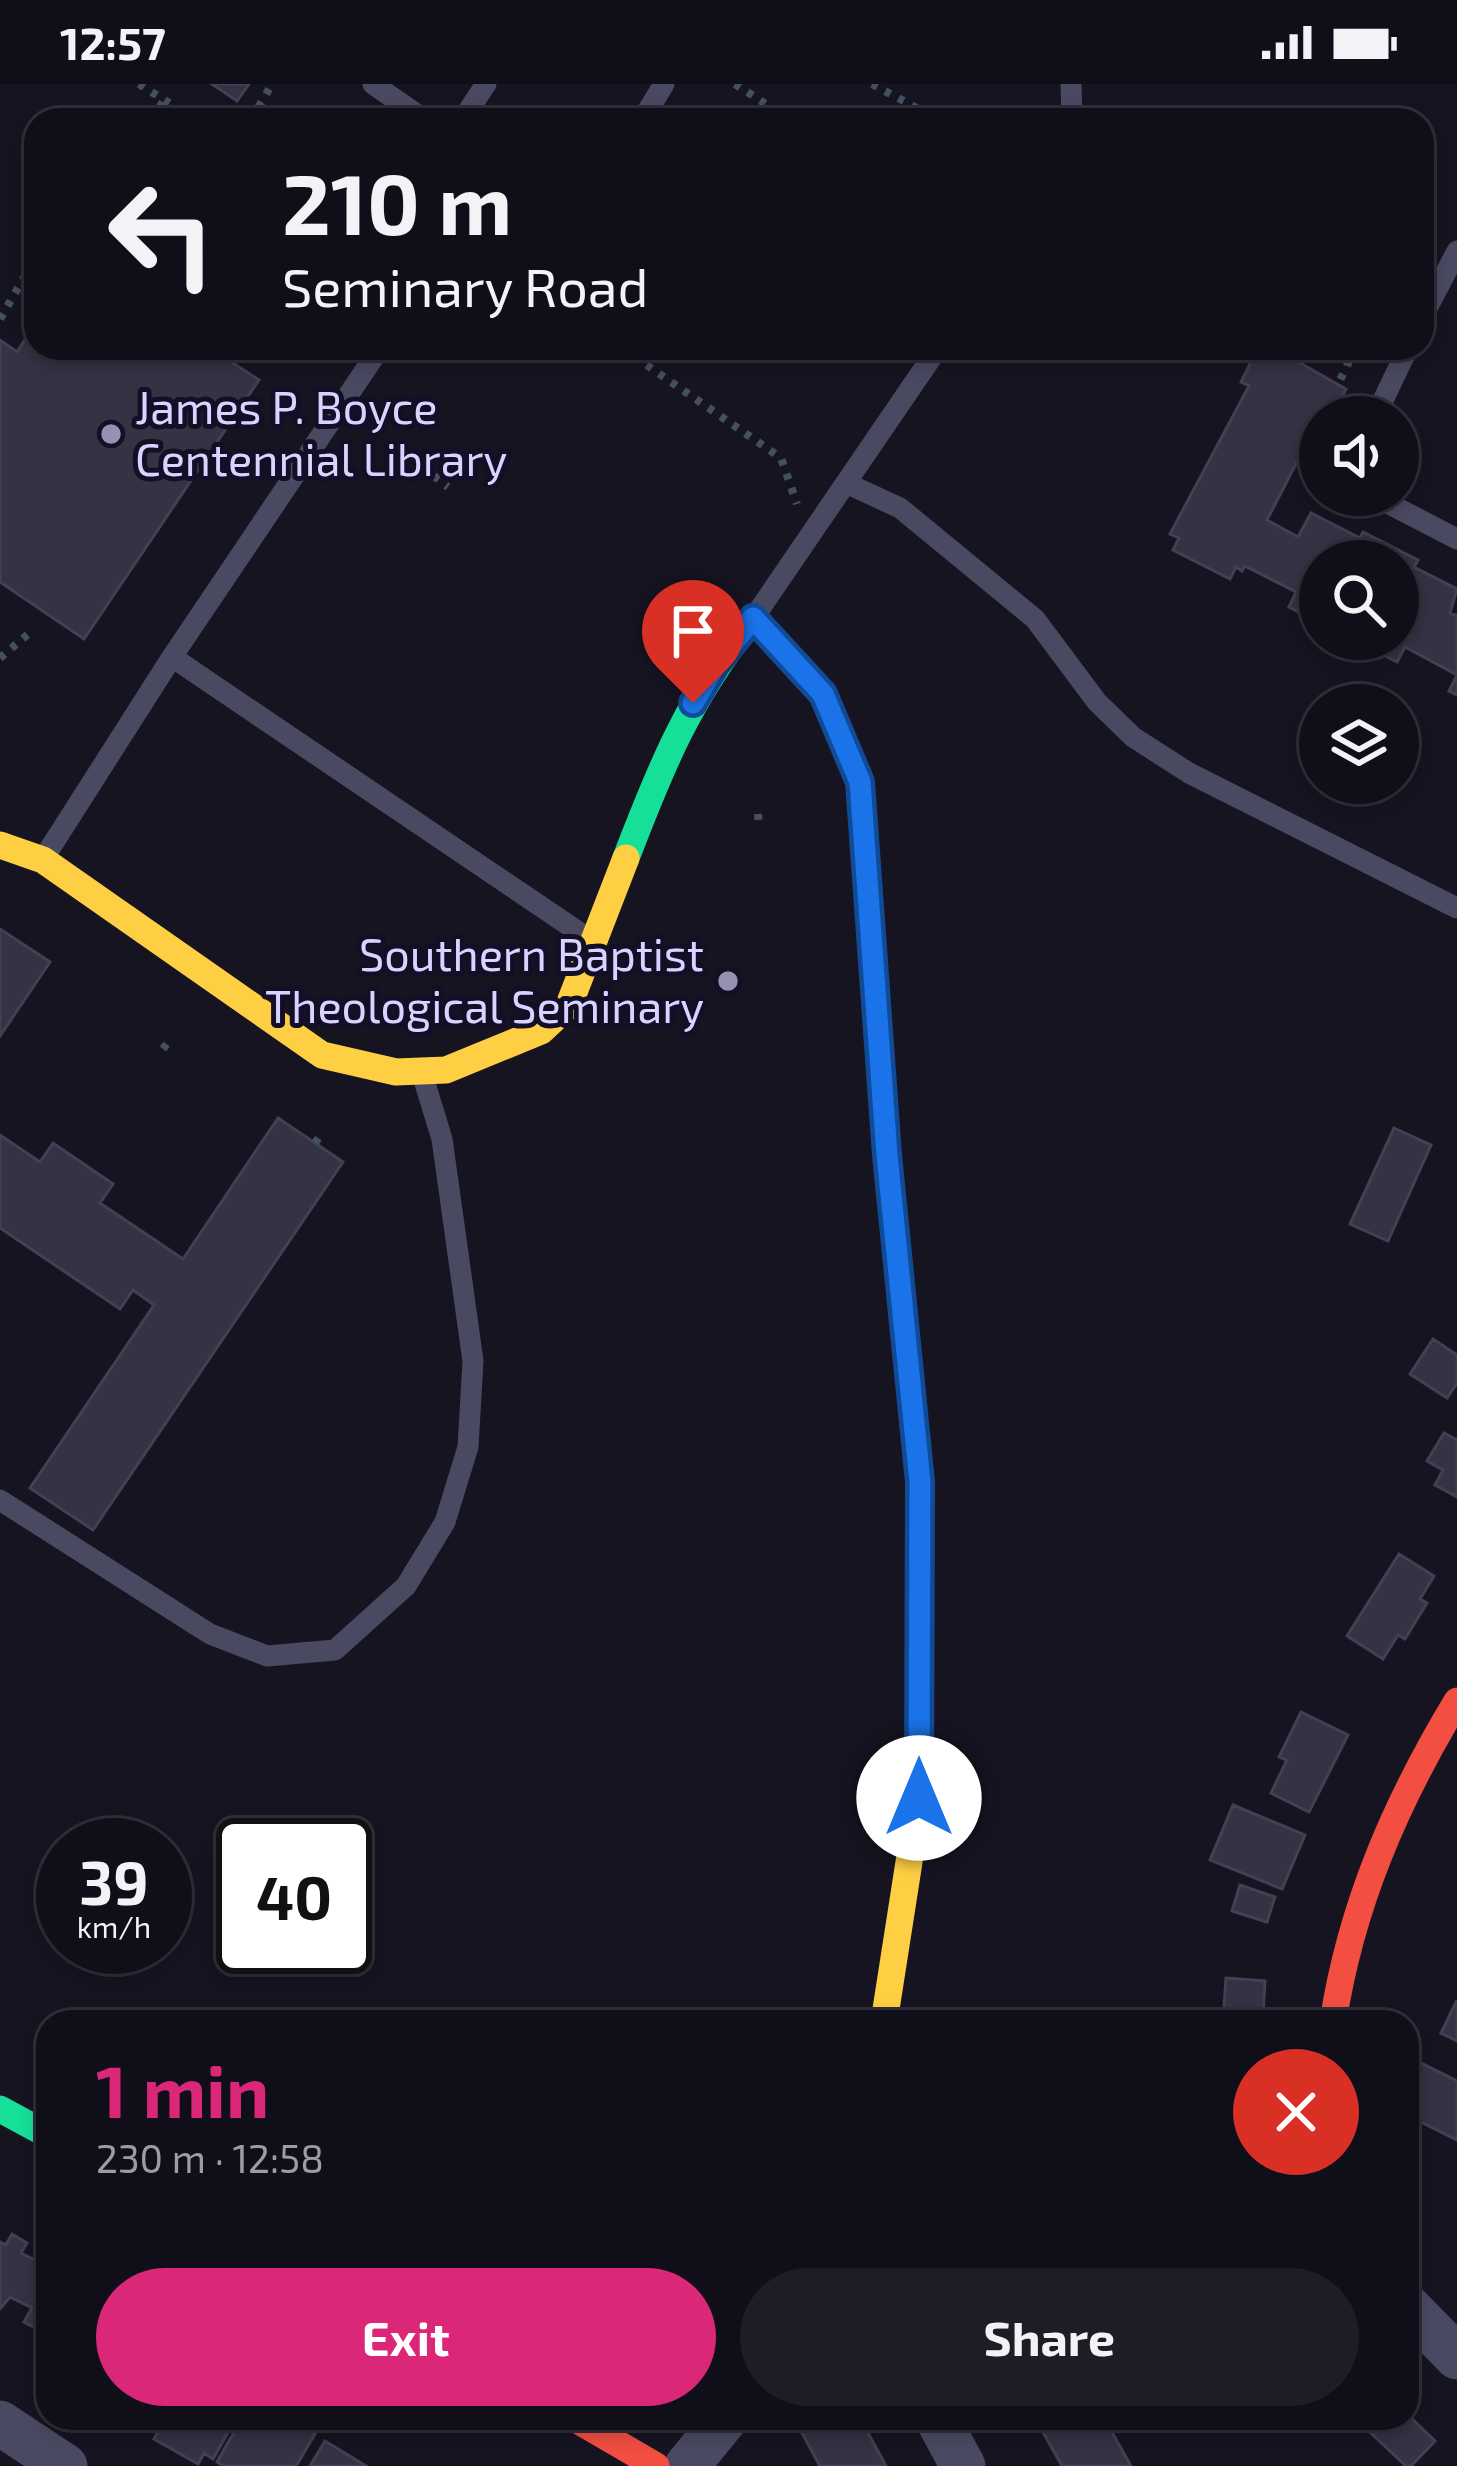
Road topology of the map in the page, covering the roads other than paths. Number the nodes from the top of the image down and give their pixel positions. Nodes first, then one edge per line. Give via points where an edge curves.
1 (373, 84) edge
2 (408, 108) edge
3 (1457, 251) edge
4 (1434, 295) edge
5 (372, 360) edge
6 (930, 360) edge
7 (1402, 360) edge
8 (1385, 396) edge
9 (845, 483) junction
10 (1413, 516) edge
11 (1457, 539) edge
12 (753, 618) junction
13 (172, 658) junction
14 (0, 845) edge
15 (43, 860) junction
16 (1457, 908) edge
17 (594, 943) junction
18 (422, 1071) junction
19 (0, 1500) edge
20 (1457, 1701) edge
21 (886, 2010) edge
22 (1336, 2010) edge
23 (0, 2109) edge
24 (36, 2128) edge
25 (1419, 2318) edge
26 (1457, 2357) edge
27 (0, 2423) edge
28 (594, 2430) edge
29 (716, 2430) edge
30 (944, 2430) edge
31 (65, 2466) edge
32 (656, 2466) edge
33 (687, 2466) edge
34 (963, 2466) edge

1 - 2 lane
3 - 4 lane
5 - 13 lane
6 - 9 lane
7 - 8 lane
9 - 12 lane
9 - 16 lane via 900,508 1035,619 1133,737
10 - 11 lane
12 - 17 street via 671,742
12 - 21 street via 823,694 860,782 920,1482 919,1798
13 - 15 lane
13 - 17 lane
14 - 15 street
15 - 18 street via 322,1055
17 - 18 street via 569,1005 541,1031 446,1070
18 - 19 lane via 442,1139 473,1361 468,1447 445,1522 406,1586 335,1650 266,1656 210,1634
20 - 22 street via 1384,1842
23 - 24 street
25 - 26 street
27 - 31 street
28 - 32 street
29 - 33 street
30 - 34 street

